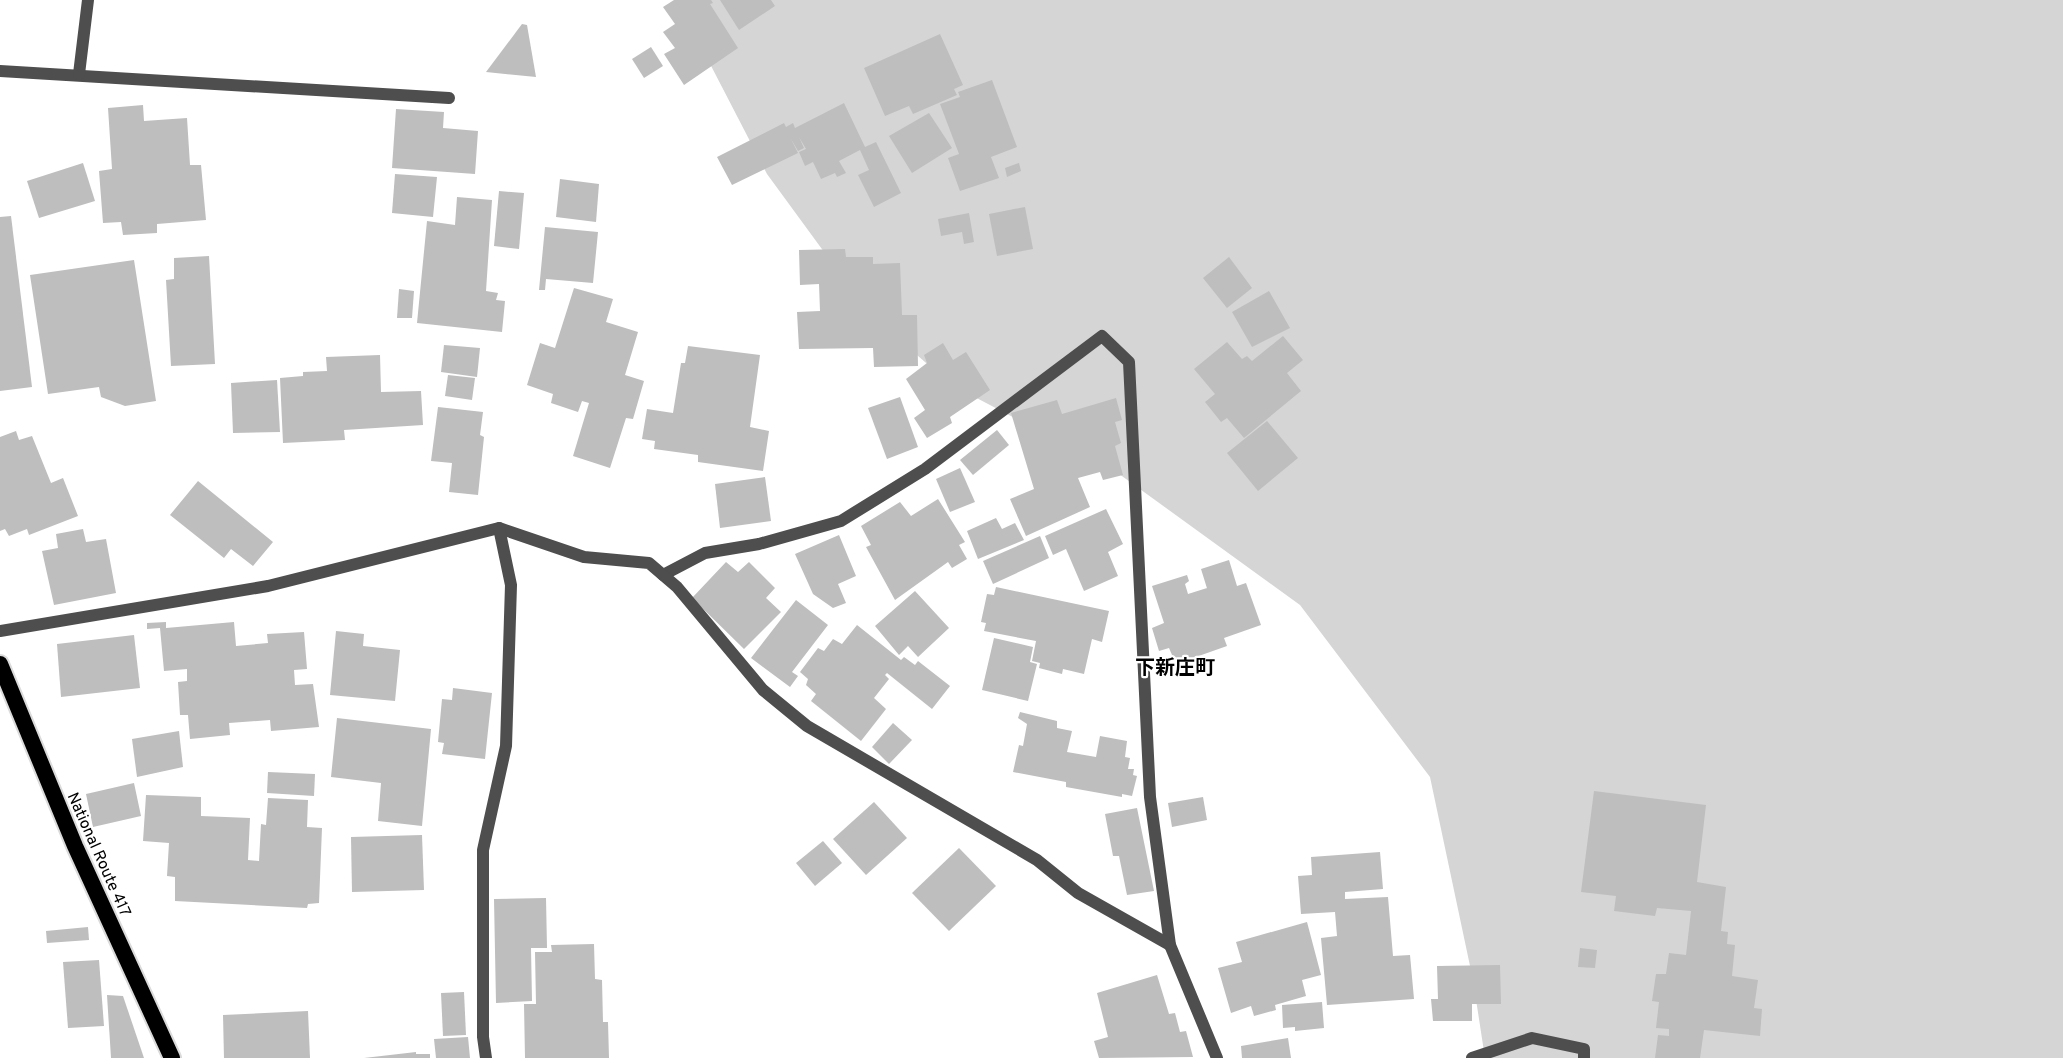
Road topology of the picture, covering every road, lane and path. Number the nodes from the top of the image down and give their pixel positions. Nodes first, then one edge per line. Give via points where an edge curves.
1 (88, 0) edge
2 (0, 71) edge
3 (79, 74) junction
4 (448, 98) dead end
5 (499, 528) junction
6 (663, 575) junction
7 (0, 631) edge
8 (0, 664) edge
9 (1170, 945) junction
10 (172, 1058) edge
11 (486, 1058) edge
12 (1217, 1058) edge
13 (1472, 1058) edge
14 (1584, 1058) edge

1 - 3 street
2 - 3 street
3 - 4 street
5 - 6 street via 584,557 649,563
5 - 7 street via 268,586
5 - 11 street via 511,585 506,746 483,850
6 - 9 street via 763,690 807,726 1037,860 1078,893
6 - 9 street via 705,553 759,544 841,521 925,469 1102,336 1130,362 1150,797
8 - 10 highway, National Route 417 via 75,846
9 - 12 street
13 - 14 street via 1532,1038 1584,1048

